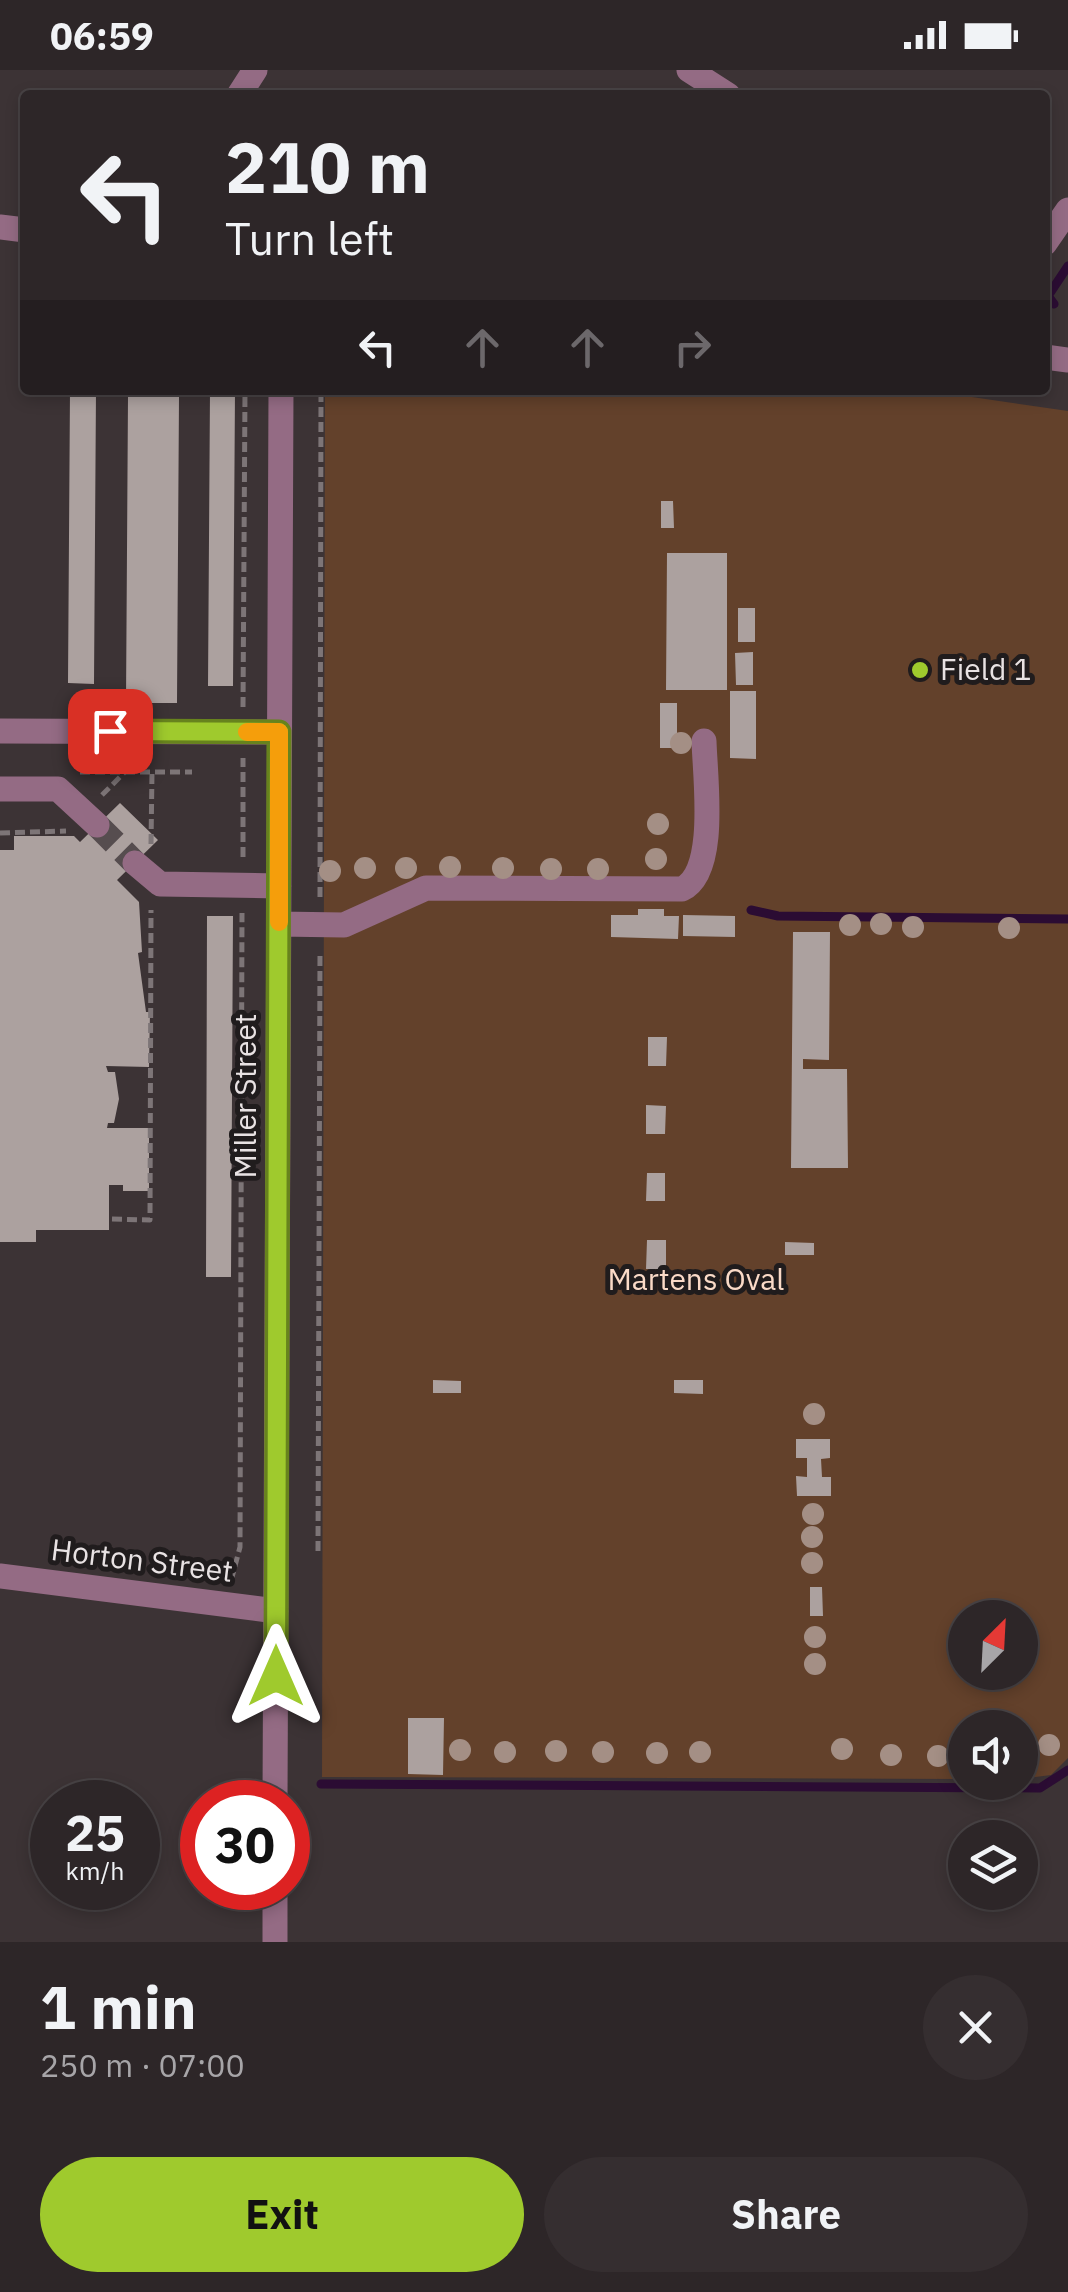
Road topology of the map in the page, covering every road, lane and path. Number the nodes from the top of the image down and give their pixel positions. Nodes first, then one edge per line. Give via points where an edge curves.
1 (689, 70) edge
2 (720, 90) edge
3 (1068, 210) edge
4 (1050, 236) edge
5 (244, 395) edge
6 (280, 395) edge
7 (321, 395) edge
8 (0, 730) edge
9 (243, 732) junction
10 (279, 732) junction
11 (704, 742) dead end
12 (71, 772) dead end
13 (152, 772) junction
14 (192, 772) dead end
15 (0, 788) edge
16 (97, 825) tunnel mouth
17 (0, 832) edge
18 (65, 833) dead end
19 (144, 871) junction
20 (242, 885) junction
21 (279, 886) junction
22 (280, 924) junction
23 (320, 925) junction
24 (112, 1220) dead end
25 (318, 1551) dead end
26 (0, 1576) edge
27 (227, 1605) junction
28 (276, 1611) junction
29 (275, 1780) edge
30 (275, 1910) edge
31 (274, 1942) edge

1 - 2 street
3 - 4 street
5 - 9 path
6 - 10 street, Miller Street
7 - 23 path
8 - 9 street
9 - 10 street
9 - 20 path
10 - 21 street, Miller Street
11 - 23 street via 705,859 700,876 682,890 418,889 344,925
12 - 13 path
13 - 14 path
13 - 19 path
15 - 16 street via 58,789
17 - 18 path
19 - 20 street via 160,884
19 - 24 path via 150,1220
20 - 21 street
20 - 27 path via 240,1547
21 - 22 street, Miller Street
22 - 23 street
22 - 28 street, Miller Street
23 - 25 path
26 - 27 street, Horton Street
27 - 28 street, Horton Street
28 - 29 street, Miller Street
30 - 31 street

